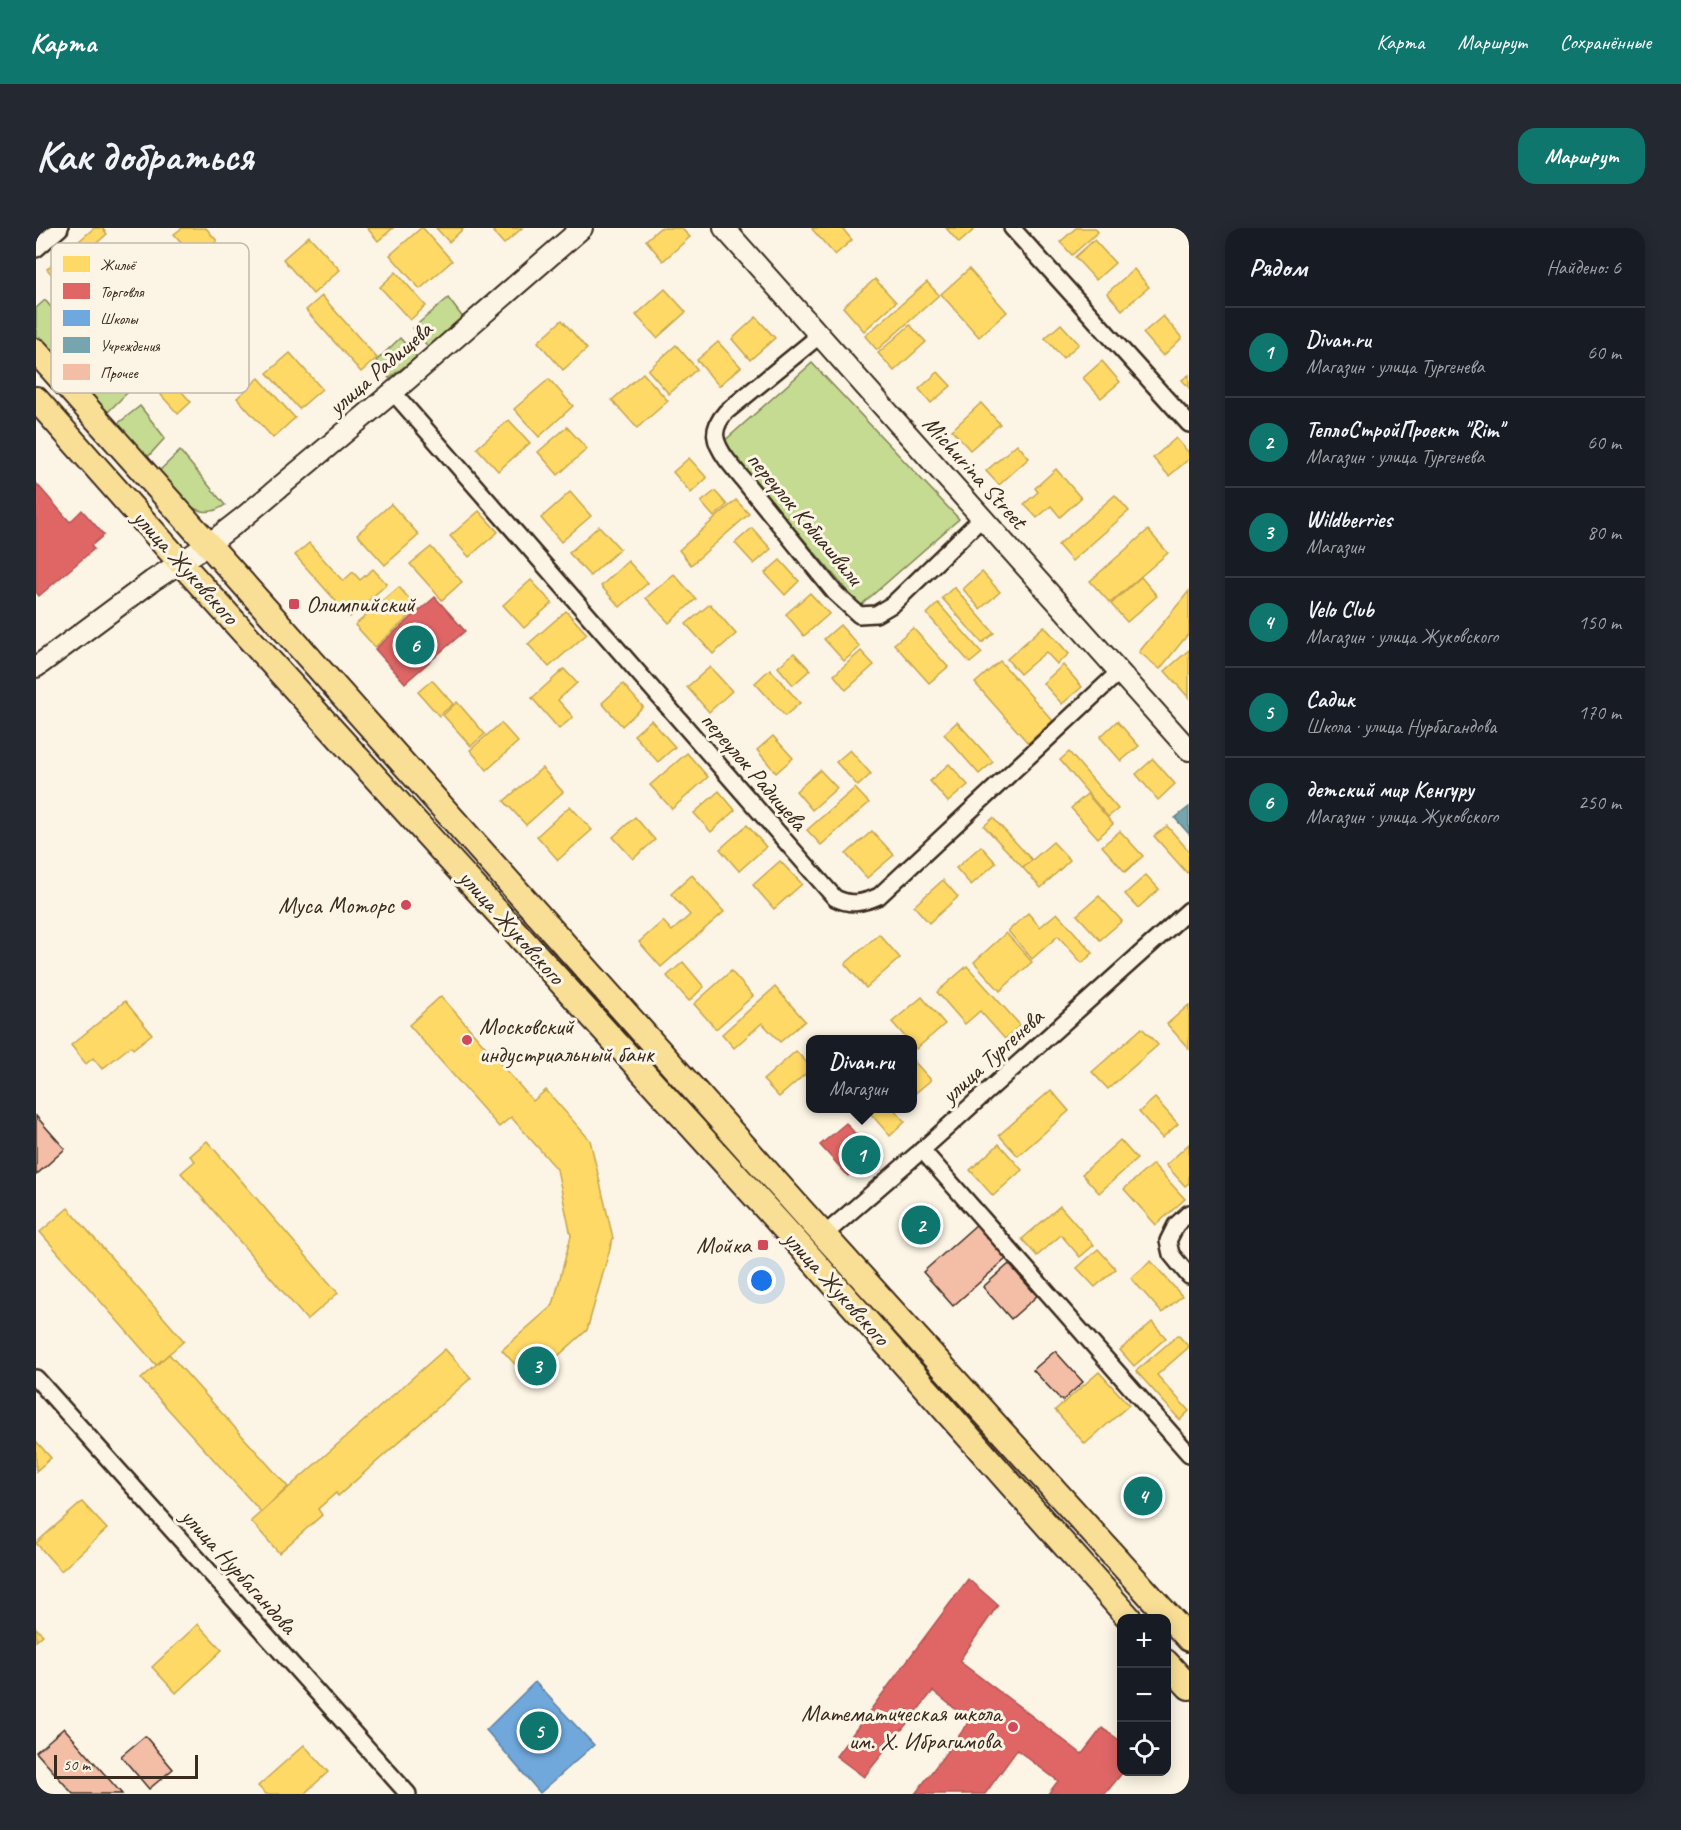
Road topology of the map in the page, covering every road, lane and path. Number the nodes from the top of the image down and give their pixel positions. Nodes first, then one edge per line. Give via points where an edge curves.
1 (60, 228) edge
2 (582, 228) edge
3 (724, 228) edge
4 (1012, 228) edge
5 (36, 249) edge
6 (820, 335) junction
7 (36, 351) edge
8 (51, 368) edge
9 (393, 392) junction
10 (74, 393) edge
11 (36, 399) edge
12 (1189, 424) edge
13 (982, 518) junction
14 (209, 544) junction
15 (180, 562) junction
16 (36, 667) edge
17 (1119, 672) junction
18 (1189, 750) edge
19 (1189, 910) edge
20 (922, 1150) junction
21 (1189, 1213) edge
22 (824, 1235) junction
23 (1189, 1276) edge
24 (36, 1378) edge
25 (1189, 1454) edge
26 (1125, 1614) edge
27 (1189, 1639) edge
28 (1171, 1667) edge
29 (1189, 1687) edge
30 (408, 1794) edge

1 - 5 street
2 - 9 street, улица Радищева
3 - 6 street, Michurina Street
4 - 12 street
6 - 13 street, Michurina Street
6 - 13 street, переулок Кобиашвили via 726,412 718,421 715,434 718,448 727,460 835,593 859,615 876,614 893,604
7 - 8 main road
9 - 14 street, улица Радищева
9 - 17 street, переулок Радищева via 835,898 844,903 867,902 879,896
10 - 14 main road
11 - 15 main road, улица Жуковского
13 - 17 street, Michurina Street
14 - 15 street, улица Радищева
14 - 22 main road
15 - 16 street, улица Радищева
15 - 26 main road, улица Жуковского via 795,1240
17 - 18 street, Michurina Street
19 - 20 street, улица Тургенева
20 - 22 street, улица Тургенева
20 - 25 street
21 - 23 street via 1176,1225 1168,1241 1171,1254
22 - 27 main road
24 - 30 street, улица Нурбагандова
28 - 29 main road

